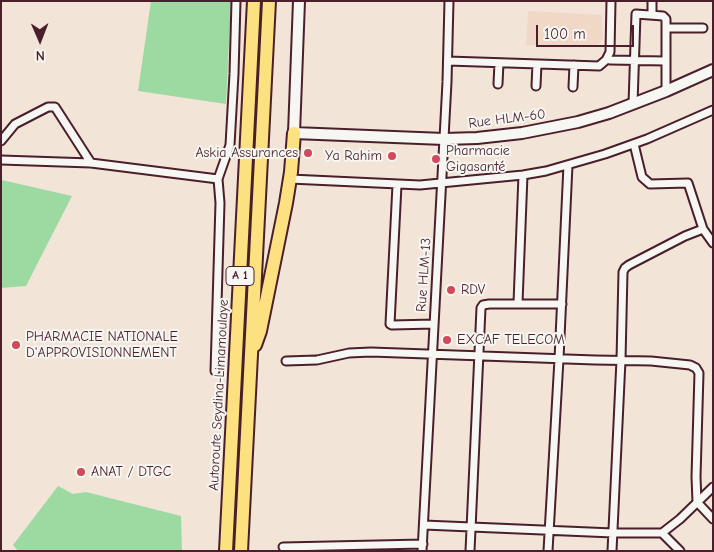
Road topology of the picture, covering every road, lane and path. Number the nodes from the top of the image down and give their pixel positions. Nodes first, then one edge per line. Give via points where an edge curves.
1 (236, 1) edge
2 (254, 1) edge
3 (269, 1) edge
4 (299, 1) edge
5 (449, 1) edge
6 (611, 1) edge
7 (652, 1) edge
8 (652, 15) junction
9 (666, 28) junction
10 (703, 28) dead end
11 (610, 60) dead end
12 (635, 60) junction
13 (448, 61) junction
14 (665, 61) junction
15 (499, 63) junction
16 (537, 64) junction
17 (574, 65) junction
18 (713, 70) edge
19 (498, 84) dead end
20 (536, 86) dead end
21 (573, 87) dead end
22 (666, 91) junction
23 (633, 104) junction
24 (713, 110) edge
25 (294, 133) junction
26 (444, 139) junction
27 (1, 142) edge
28 (634, 144) junction
29 (1, 160) edge
30 (91, 163) junction
31 (568, 165) junction
32 (523, 175) junction
33 (218, 179) junction
34 (290, 179) junction
35 (442, 184) junction
36 (397, 185) junction
37 (704, 229) junction
38 (712, 244) edge
39 (518, 304) junction
40 (562, 304) junction
41 (434, 324) junction
42 (432, 354) junction
43 (478, 355) junction
44 (250, 356) junction
45 (560, 359) junction
46 (621, 360) junction
47 (286, 361) dead end
48 (215, 371) dead end
49 (713, 487) edge
50 (697, 502) junction
51 (713, 519) edge
52 (424, 525) junction
53 (471, 528) junction
54 (549, 530) junction
55 (613, 533) junction
56 (662, 533) junction
57 (283, 547) dead end
58 (423, 547) edge
59 (396, 548) edge
60 (226, 551) edge
61 (241, 551) edge
62 (470, 551) edge
63 (548, 551) edge
64 (612, 551) edge
65 (680, 551) edge

1 - 33 street via 230,145
2 - 60 highway, Autoroute Seydina-Limamoulaye / A 1
3 - 44 highway, Autoroute Seydina-Limamoulaye / A 1
4 - 25 street
5 - 13 street, Rue HLM-13
6 - 17 street via 610,52 598,66
7 - 8 street
8 - 9 street via 665,17
8 - 12 street via 636,14
9 - 10 street
9 - 14 street
11 - 12 street
12 - 14 street
12 - 23 street
13 - 15 street
13 - 26 street, Rue HLM-13
14 - 22 street
15 - 16 street
15 - 19 street
16 - 17 street
16 - 20 street
17 - 21 street
18 - 22 street, Rue HLM-60
22 - 23 street, Rue HLM-60
23 - 26 street, Rue HLM-60 via 548,128 502,136
24 - 28 street
25 - 26 street, Rue HLM-60
25 - 34 highway
26 - 35 street, Rue HLM-13
27 - 30 street via 15,124 54,106
28 - 31 street
28 - 37 street via 642,177 650,184 688,183
29 - 30 street
30 - 33 street
31 - 32 street
31 - 40 street
32 - 35 street
32 - 39 street
33 - 48 street
34 - 36 street
34 - 44 highway via 260,331
35 - 36 street
35 - 41 street, Rue HLM-13
36 - 41 street via 390,324
37 - 38 street
37 - 46 street via 624,268
39 - 40 street
39 - 43 street via 483,305
40 - 45 street
41 - 42 street, Rue HLM-13
42 - 43 street
42 - 47 street via 349,353 317,360
42 - 52 street, Rue HLM-13
43 - 45 street
43 - 53 street
44 - 61 highway, Autoroute Seydina-Limamoulaye / A 1
45 - 46 street
45 - 54 street
46 - 50 street via 690,365 699,373
46 - 55 street
49 - 50 street
50 - 51 street
50 - 56 street
52 - 53 street
52 - 58 street, Rue HLM-13
53 - 54 street
53 - 62 street
54 - 55 street
54 - 63 street
55 - 56 street
55 - 64 street
56 - 65 street
57 - 59 street
58 - 59 street

